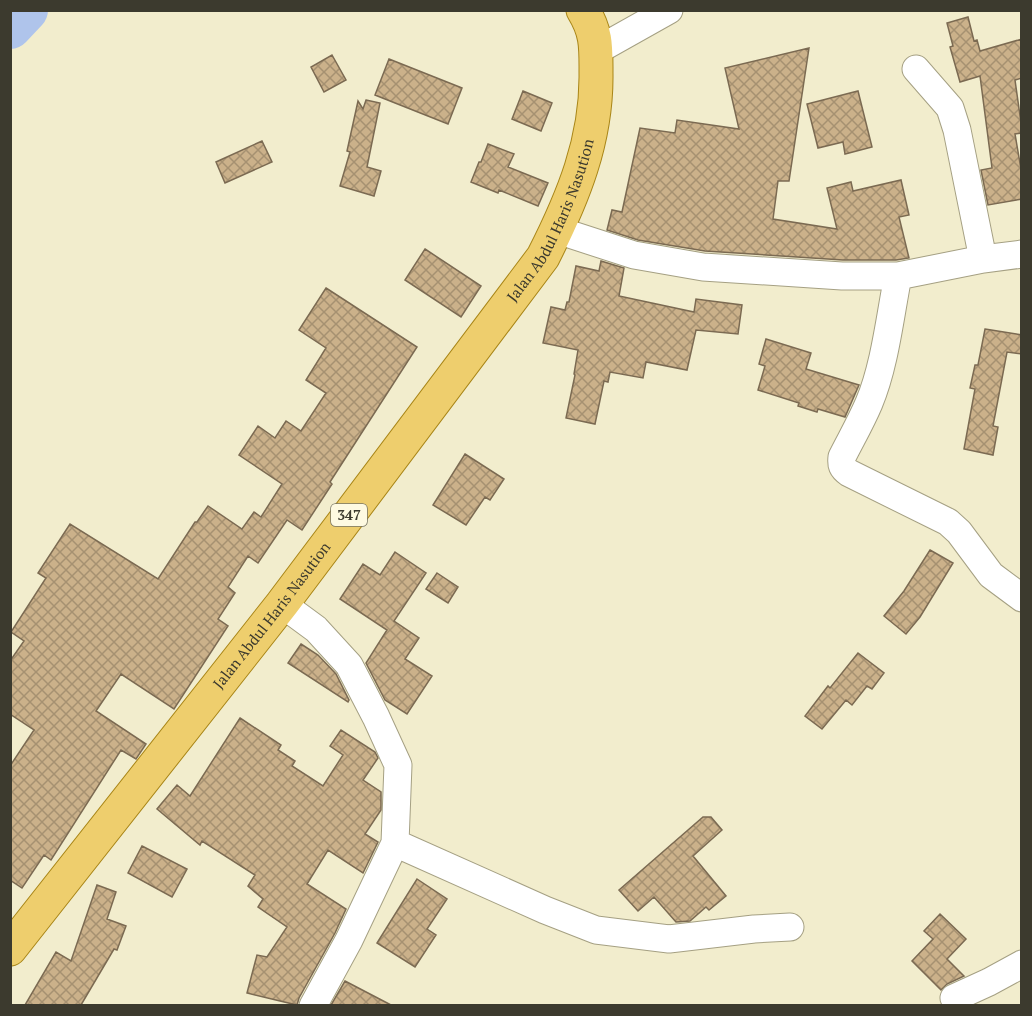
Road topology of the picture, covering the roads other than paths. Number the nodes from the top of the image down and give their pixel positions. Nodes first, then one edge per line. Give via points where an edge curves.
1 (669, 10) edge
2 (636, 19) edge
3 (591, 31) edge
4 (916, 69) dead end
5 (557, 230) junction
6 (1022, 254) edge
7 (983, 258) junction
8 (898, 276) junction
9 (1022, 597) edge
10 (282, 604) junction
11 (395, 843) junction
12 (789, 927) dead end
13 (10, 949) edge
14 (1022, 964) edge
15 (954, 998) dead end
16 (312, 1005) edge

1 - 2 street
2 - 3 street
3 - 5 main road, Jalan Abdul Haris Nasution / 347 via 596,98 589,141 579,178
4 - 7 street via 950,108
5 - 8 street via 634,255 703,267
5 - 10 main road, Jalan Abdul Haris Nasution / 347 via 543,257
6 - 7 street
7 - 8 street
8 - 9 street via 875,384 841,465 948,522 991,575
10 - 11 street via 316,629 349,665 376,717 398,765
10 - 13 main road, Jalan Abdul Haris Nasution / 347
11 - 12 street via 596,930 669,939
11 - 16 street via 350,940
14 - 15 street

